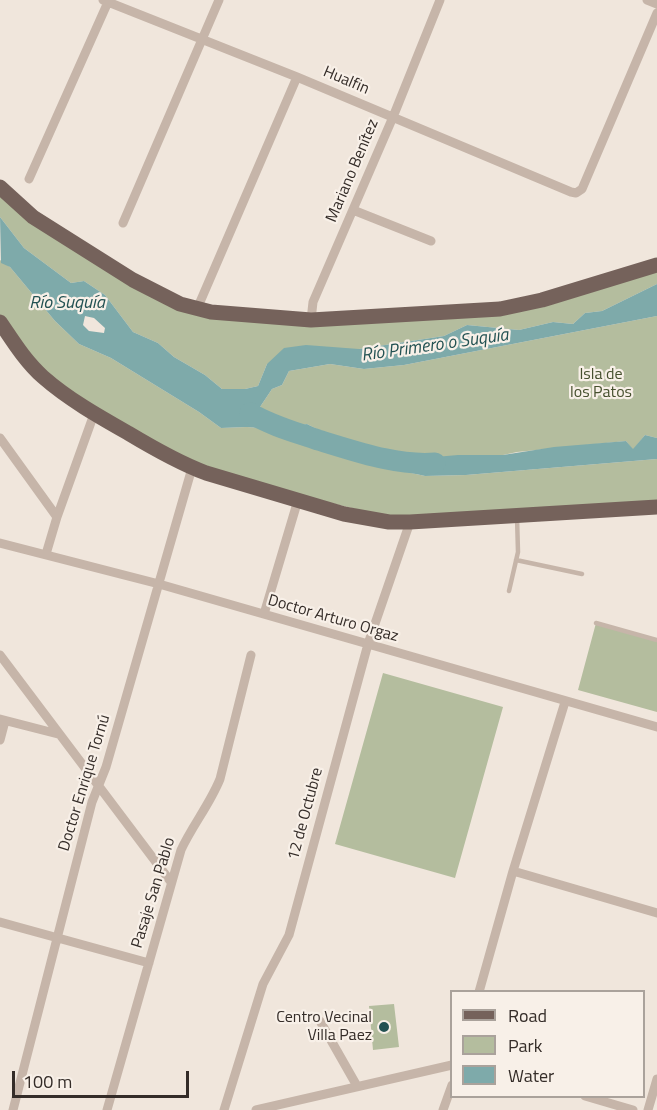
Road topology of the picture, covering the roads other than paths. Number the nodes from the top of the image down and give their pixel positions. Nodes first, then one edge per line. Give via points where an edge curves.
1 (219, 0) edge
2 (440, 0) edge
3 (647, 0) edge
4 (105, 1) edge
5 (657, 4) edge
6 (657, 13) edge
7 (203, 40) junction
8 (297, 77) junction
9 (393, 117) junction
10 (28, 179) dead end
11 (0, 187) edge
12 (353, 210) junction
13 (123, 223) dead end
14 (432, 241) dead end
15 (657, 265) edge
16 (197, 309) junction
17 (311, 320) junction
18 (0, 322) edge
19 (94, 414) junction
20 (0, 438) edge
21 (192, 468) junction
22 (298, 500) junction
23 (657, 507) edge
24 (57, 517) junction
25 (517, 517) junction
26 (410, 522) junction
27 (0, 543) edge
28 (46, 554) junction
29 (516, 560) junction
30 (582, 574) dead end
31 (159, 584) junction
32 (509, 591) dead end
33 (264, 614) junction
34 (596, 623) dead end
35 (657, 640) edge
36 (368, 644) junction
37 (251, 654) dead end
38 (0, 655) edge
39 (565, 702) junction
40 (3, 720) edge
41 (657, 727) edge
42 (58, 734) junction
43 (0, 740) edge
44 (98, 786) junction
45 (513, 871) junction
46 (171, 882) junction
47 (657, 913) edge
48 (0, 922) edge
49 (57, 938) junction
50 (149, 963) junction
51 (480, 990) edge
52 (320, 1021) dead end
53 (450, 1065) edge
54 (657, 1079) edge
55 (357, 1086) junction
56 (450, 1091) edge
57 (592, 1098) edge
58 (13, 1110) edge
59 (107, 1110) edge
60 (224, 1110) edge
61 (256, 1110) edge
62 (443, 1110) edge
63 (633, 1110) edge
64 (648, 1110) edge

1 - 7 street
2 - 9 street, Mariano Benítez
3 - 5 street
4 - 7 street, Hualfin
4 - 10 street
6 - 9 street, Hualfin via 582,189 576,193
7 - 8 street, Hualfin
7 - 13 street
8 - 9 street, Hualfin
8 - 16 street
9 - 12 street, Mariano Benítez
11 - 16 main road via 33,217 133,279
12 - 14 street
12 - 17 street, Mariano Benítez via 313,302
15 - 17 main road via 500,309
16 - 17 main road
18 - 19 main road via 42,376
19 - 21 main road
19 - 24 street
20 - 24 street
21 - 22 main road
21 - 31 street, Doctor Enrique Tornú
22 - 26 main road via 367,520
22 - 33 street
23 - 25 main road
24 - 28 street
25 - 26 main road
25 - 29 lane
26 - 36 street, 12 de Octubre
27 - 28 street, Doctor Arturo Orgaz
28 - 31 street, Doctor Arturo Orgaz
29 - 30 lane
29 - 32 lane
31 - 33 street, Doctor Arturo Orgaz
31 - 44 street, Doctor Enrique Tornú
33 - 36 street, Doctor Arturo Orgaz
34 - 35 lane
36 - 39 street, Doctor Arturo Orgaz
36 - 60 street, 12 de Octubre via 289,935 263,984
37 - 46 street, Pasaje San Pablo via 216,788 188,834
38 - 42 street
39 - 41 street, Doctor Arturo Orgaz
39 - 45 street
40 - 42 street
40 - 43 street
42 - 44 street
44 - 46 street
44 - 49 street, Doctor Enrique Tornú
45 - 47 street
45 - 51 street
46 - 50 street, Pasaje San Pablo
48 - 49 street
49 - 50 street
49 - 58 street, Doctor Enrique Tornú
50 - 59 street, Pasaje San Pablo
52 - 55 street
53 - 55 street
54 - 64 street
55 - 61 street
56 - 62 street
57 - 63 street

